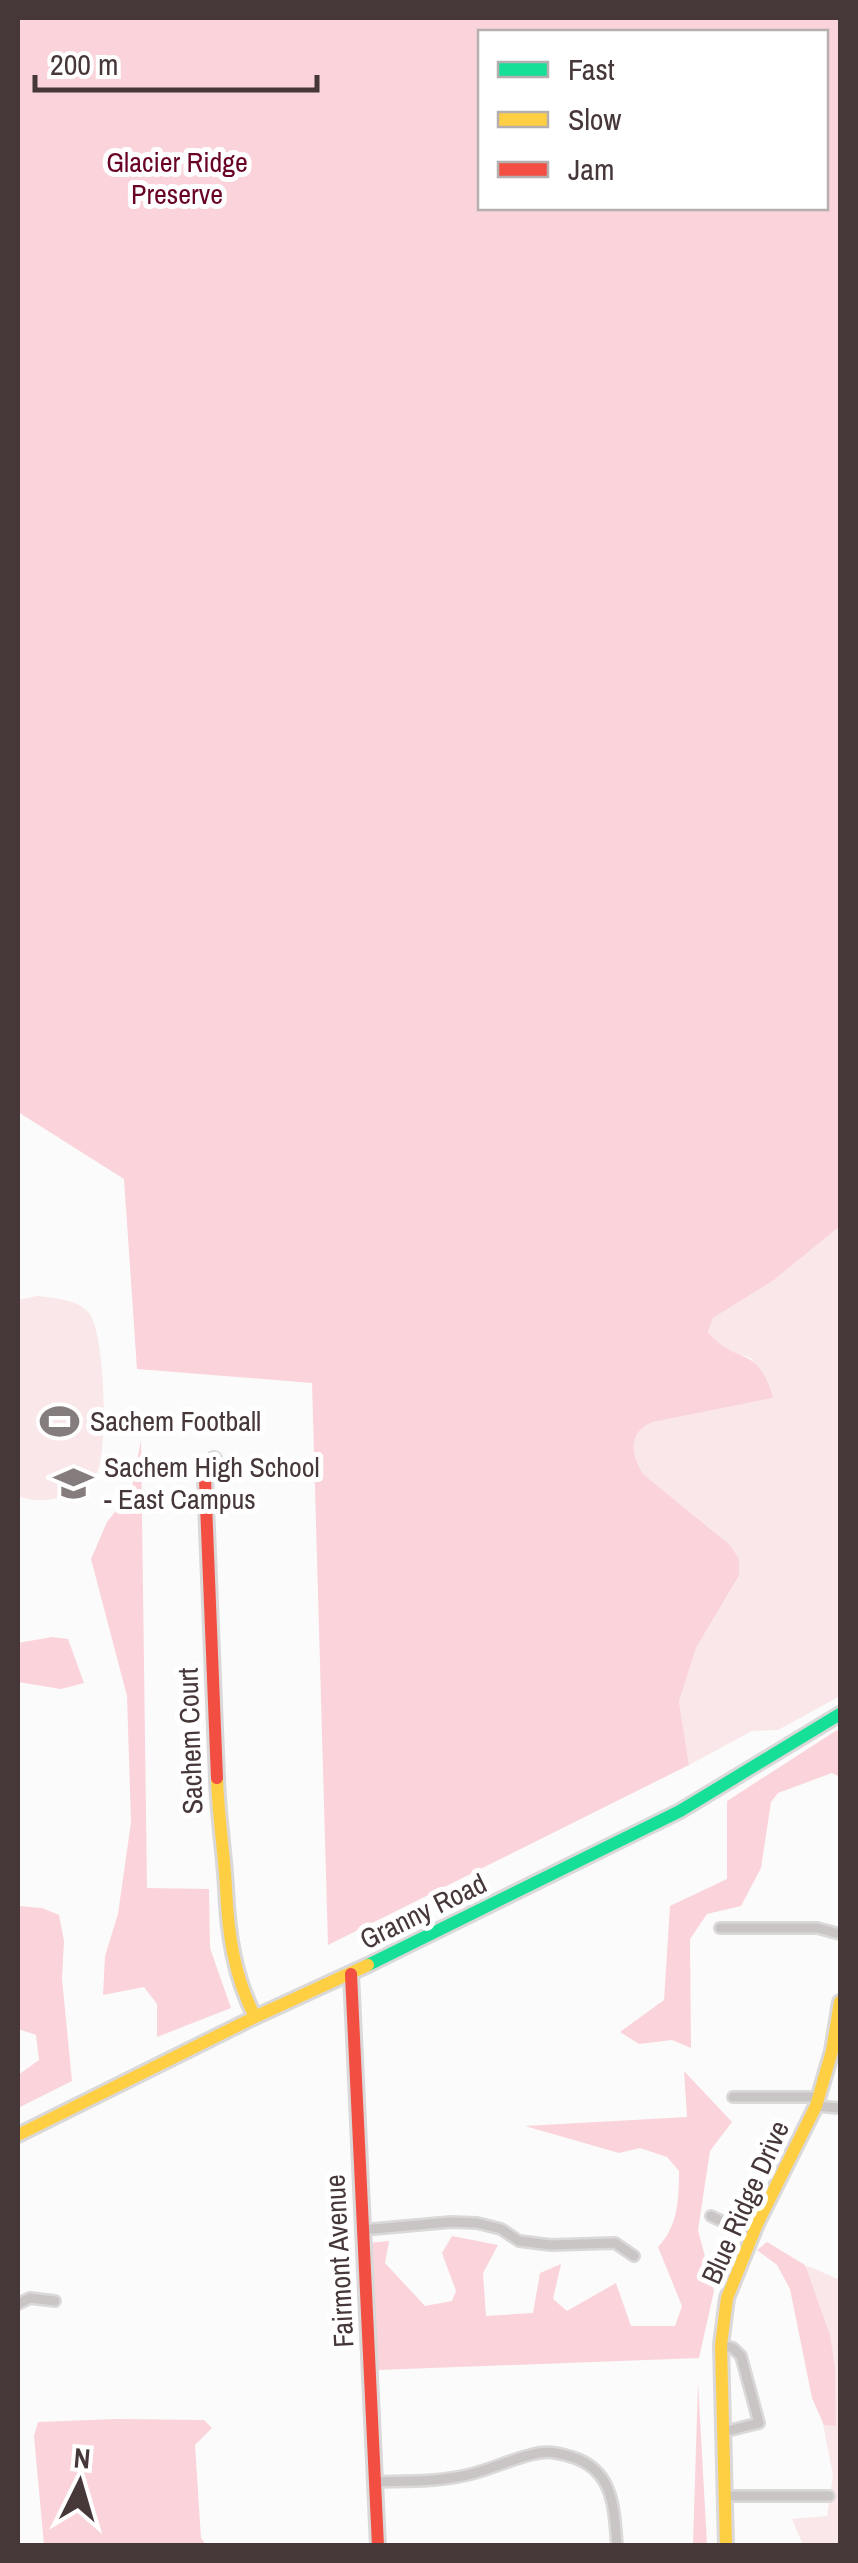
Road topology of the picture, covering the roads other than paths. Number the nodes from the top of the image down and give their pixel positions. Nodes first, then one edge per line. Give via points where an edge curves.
1 (214, 1459) dead end
2 (840, 1714) edge
3 (720, 1928) dead end
4 (840, 1934) edge
5 (351, 1974) junction
6 (840, 2002) edge
7 (255, 2016) junction
8 (836, 2052) edge
9 (733, 2097) dead end
10 (818, 2101) junction
11 (840, 2108) edge
12 (18, 2136) edge
13 (712, 2216) dead end
14 (362, 2230) junction
15 (752, 2236) junction
16 (634, 2256) dead end
17 (55, 2301) dead end
18 (18, 2304) edge
19 (720, 2345) junction
20 (723, 2432) junction
21 (375, 2482) junction
22 (724, 2496) junction
23 (828, 2496) dead end
24 (378, 2546) edge
25 (617, 2546) edge
26 (726, 2546) edge

1 - 7 street, Sachem Court via 204,1479 219,1837 225,1914 240,1988
2 - 5 street, Granny Road via 680,1811
3 - 4 street
5 - 7 street, Granny Road
5 - 14 street, Fairmont Avenue
6 - 8 street, Blue Ridge Drive
7 - 12 street, Granny Road
8 - 10 street, Blue Ridge Drive
9 - 10 street
10 - 11 street
10 - 15 street, Blue Ridge Drive
13 - 15 street
14 - 16 street via 477,2222 502,2228 519,2242 615,2243
14 - 21 street, Fairmont Avenue
15 - 19 street, Blue Ridge Drive via 728,2298
17 - 18 street via 30,2298
19 - 20 street, Blue Ridge Drive
19 - 20 street via 742,2356 759,2423
20 - 22 street, Blue Ridge Drive
21 - 24 street, Fairmont Avenue
21 - 25 street via 446,2480 538,2452 577,2458 598,2470 614,2501
22 - 23 street
22 - 26 street, Blue Ridge Drive

